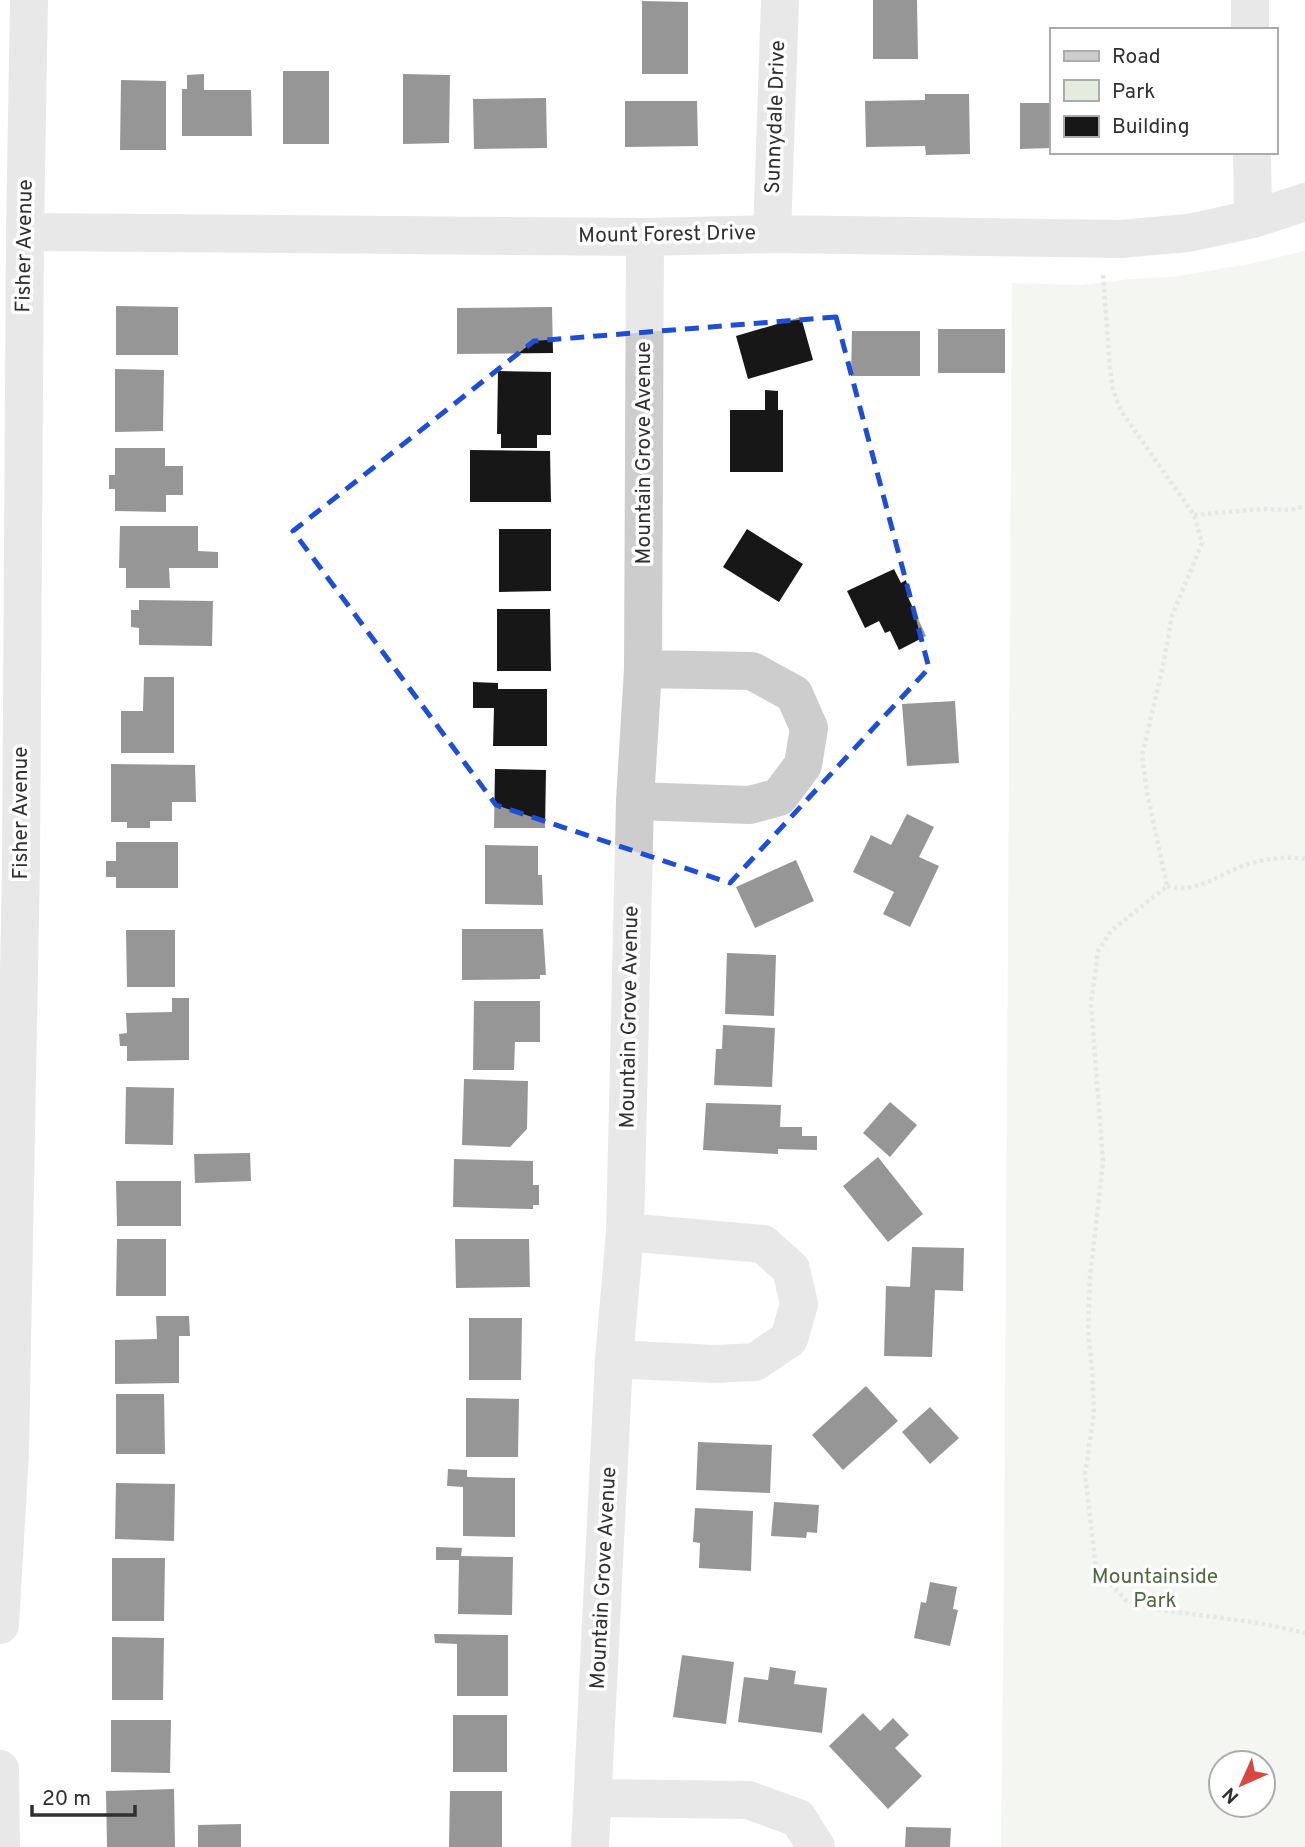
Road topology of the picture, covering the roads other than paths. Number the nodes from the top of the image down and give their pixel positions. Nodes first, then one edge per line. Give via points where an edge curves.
1 (29, 0) edge
2 (780, 0) edge
3 (1250, 0) edge
4 (1250, 28) edge
5 (1252, 154) edge
6 (1305, 202) edge
7 (1253, 219) junction
8 (25, 232) junction
9 (772, 234) junction
10 (645, 237) junction
11 (643, 669) junction
12 (635, 801) junction
13 (11, 865) edge
14 (625, 1232) junction
15 (614, 1359) junction
16 (5, 1453) edge
17 (0, 1625) edge
18 (0, 1769) edge
19 (594, 1798) junction
20 (1, 1847) edge
21 (590, 1847) edge
22 (817, 1847) edge

1 - 8 street, Fisher Avenue
2 - 9 street, Sunnydale Drive
3 - 4 street
5 - 7 street
6 - 7 street, Mount Forest Drive
7 - 9 street, Mount Forest Drive via 1188,233 1100,239
8 - 10 street, Mount Forest Drive
8 - 13 street, Fisher Avenue
9 - 10 street, Mount Forest Drive
10 - 11 street, Mountain Grove Avenue
11 - 12 street, Mountain Grove Avenue
11 - 12 street via 752,671 794,694 808,727 803,765 779,797 750,805
12 - 14 street, Mountain Grove Avenue
13 - 16 street, Fisher Avenue
14 - 15 street, Mountain Grove Avenue
14 - 15 street via 763,1244 792,1269 799,1304 789,1339 755,1362
15 - 19 street, Mountain Grove Avenue
16 - 17 street, Fisher Avenue
18 - 20 street
19 - 21 street, Mountain Grove Avenue
19 - 22 street via 748,1800 798,1818

